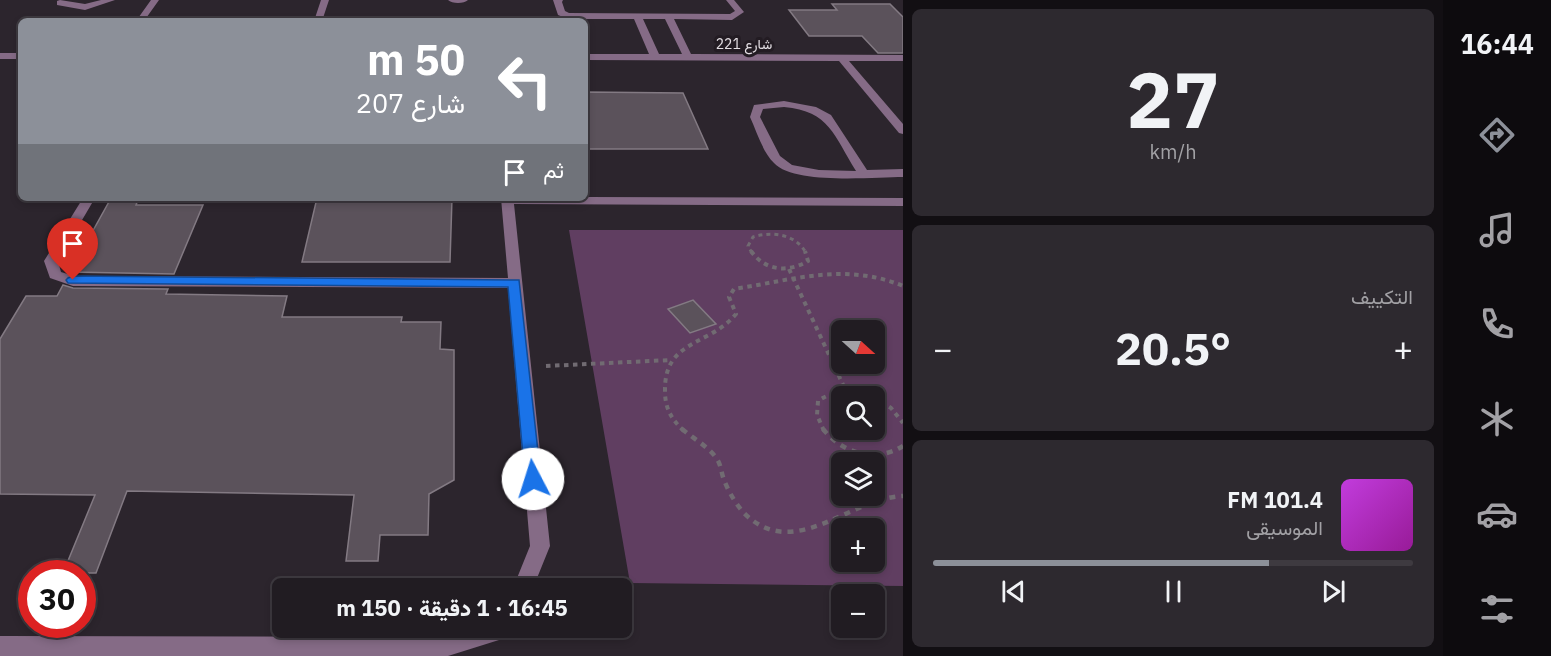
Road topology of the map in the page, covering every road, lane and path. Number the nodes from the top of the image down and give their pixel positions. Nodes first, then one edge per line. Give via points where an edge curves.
1 (63, 0) edge
2 (111, 0) edge
3 (155, 0) edge
4 (325, 0) edge
5 (452, 0) edge
6 (464, 0) edge
7 (559, 0) edge
8 (730, 0) edge
9 (142, 18) edge
10 (319, 18) edge
11 (638, 18) junction
12 (669, 18) junction
13 (0, 56) edge
14 (18, 56) edge
15 (588, 57) edge
16 (656, 57) junction
17 (688, 57) junction
18 (843, 58) junction
19 (903, 58) edge
20 (903, 131) edge
21 (863, 173) junction
22 (903, 173) edge
23 (588, 200) edge
24 (87, 201) edge
25 (507, 201) edge
26 (903, 202) edge
27 (789, 269) junction
28 (794, 280) junction
29 (514, 283) junction
30 (903, 286) edge
31 (671, 360) junction
32 (522, 367) junction
33 (844, 386) edge
34 (831, 392) edge
35 (885, 403) edge
36 (903, 423) edge
37 (831, 437) edge
38 (834, 440) edge
39 (903, 446) edge
40 (903, 496) edge
41 (527, 578) edge
42 (474, 638) edge
43 (0, 647) edge

1 - 2 street via 60,3 85,7
3 - 9 street
4 - 10 street
5 - 6 street
7 - 11 street via 561,13 567,16
8 - 12 street via 740,12 732,17
11 - 12 street
11 - 16 street
12 - 17 street
13 - 14 street
15 - 16 street, شارع 221
16 - 17 street, شارع 221
17 - 18 street, شارع 221
18 - 19 street, شارع 221
18 - 20 street
21 - 21 street via 820,111 796,106 758,107 754,117 780,163 808,173
21 - 22 street
23 - 26 street
24 - 29 street via 51,261 55,275 73,280
25 - 29 street
27 - 27 path via 765,265 752,256 748,246 753,237 782,234 797,241 807,250 808,261
27 - 28 path
28 - 30 path via 829,272 865,273
28 - 31 path via 734,289 729,297 736,314 730,324 677,350
28 - 33 path
29 - 32 street
31 - 32 path
31 - 40 path via 666,369 664,396 668,414 680,429 718,459 736,504 754,522 786,533 824,526 869,502
32 - 41 street via 540,546
34 - 37 path via 818,401 816,415
35 - 36 path
38 - 39 path via 857,453 878,457 895,453
42 - 43 street via 439,648

